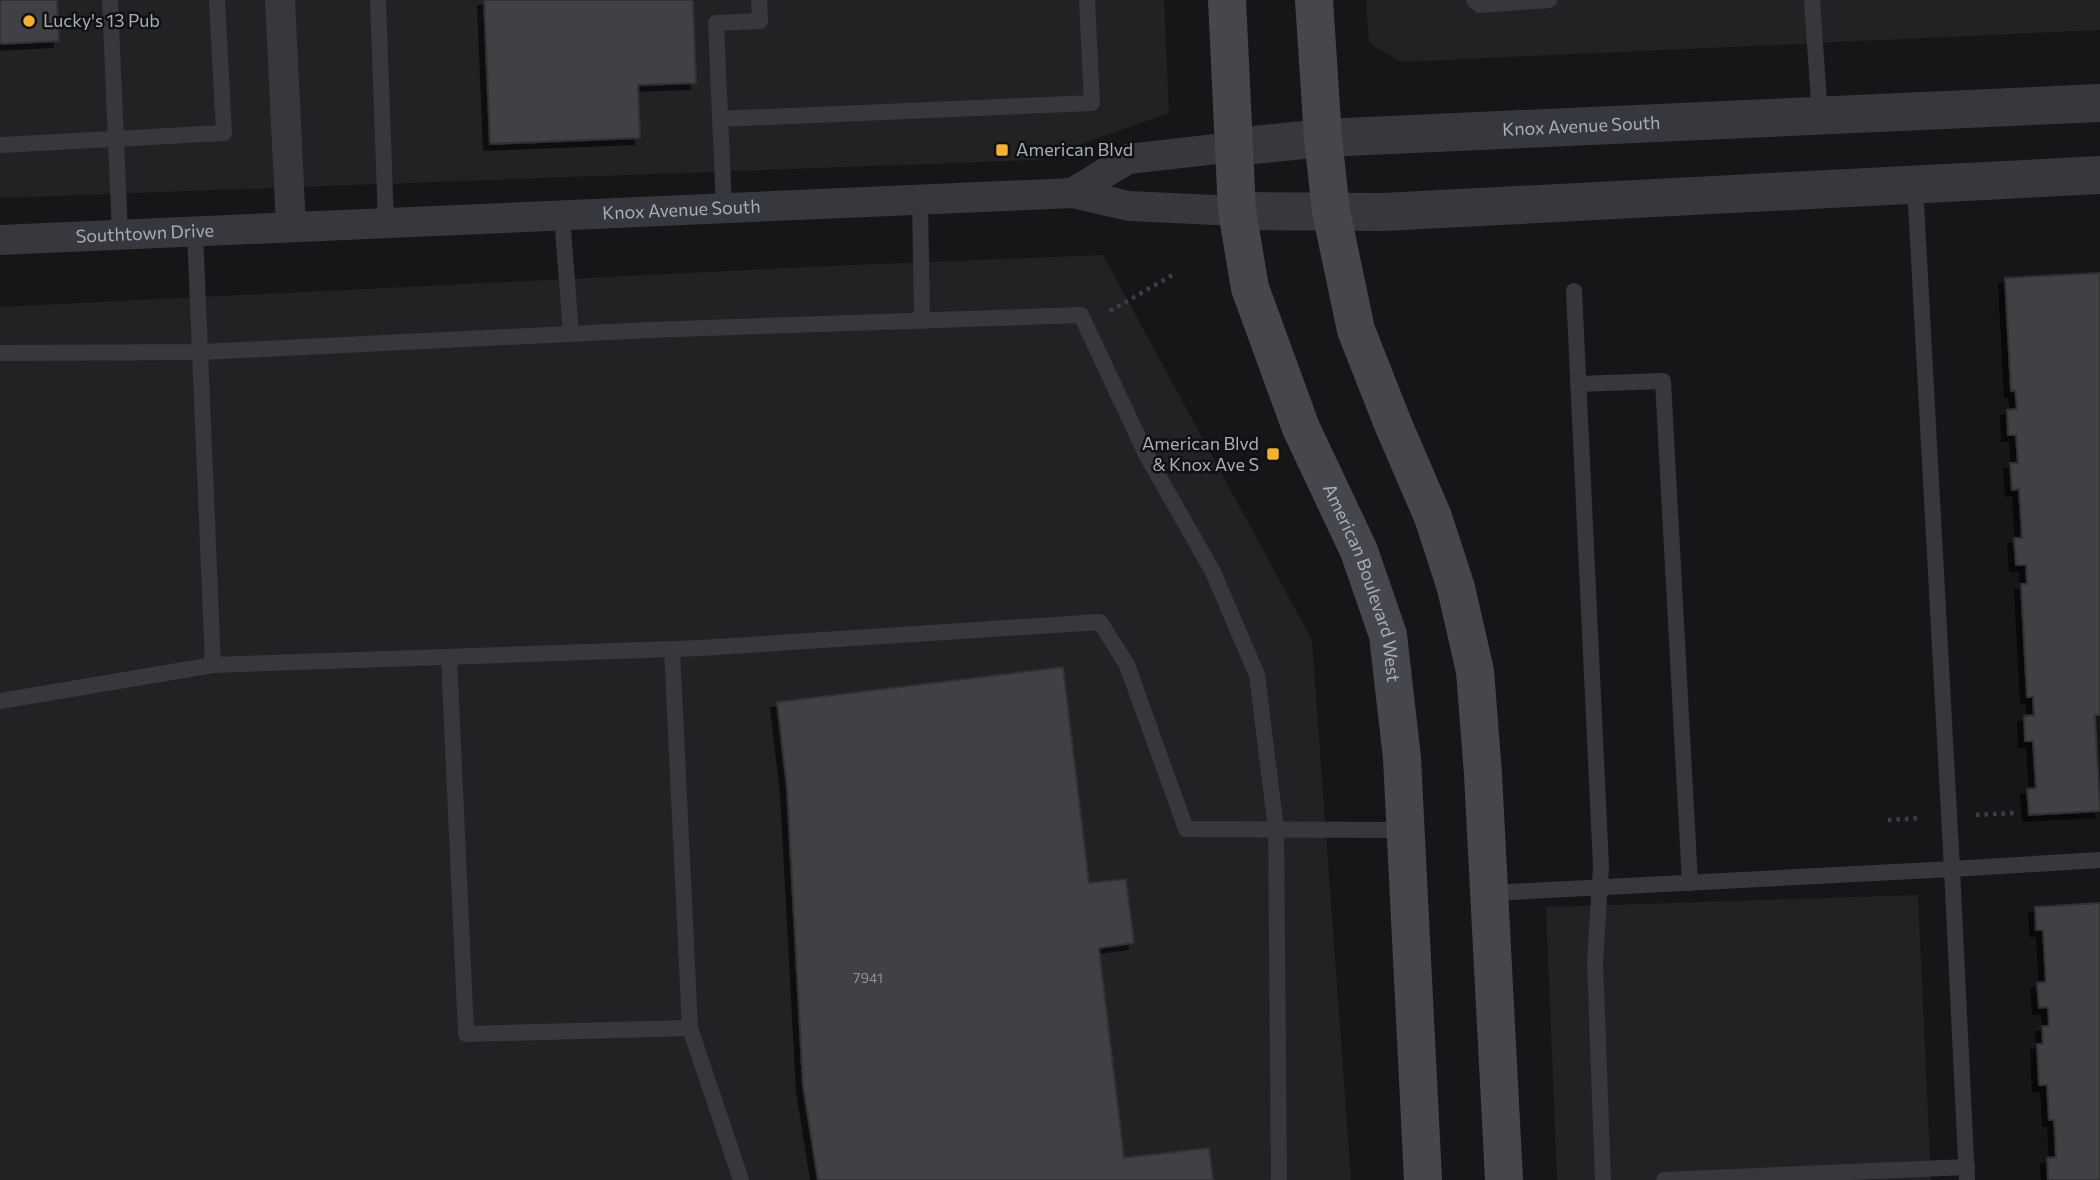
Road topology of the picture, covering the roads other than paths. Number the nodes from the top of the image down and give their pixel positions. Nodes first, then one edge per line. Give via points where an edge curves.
1 (110, 0) edge
2 (217, 0) edge
3 (280, 0) edge
4 (378, 0) edge
5 (759, 0) edge
6 (1087, 0) edge
7 (1227, 0) edge
8 (1314, 0) edge
9 (1474, 0) edge
10 (1549, 0) edge
11 (1812, 0) edge
12 (2100, 89) edge
13 (2100, 103) edge
14 (2037, 106) junction
15 (1821, 116) junction
16 (720, 119) junction
17 (1323, 138) junction
18 (117, 139) junction
19 (0, 145) edge
20 (1234, 148) junction
21 (2100, 175) edge
22 (1915, 185) junction
23 (1072, 192) junction
24 (920, 200) junction
25 (724, 208) junction
26 (1237, 211) junction
27 (1331, 211) junction
28 (562, 216) junction
29 (386, 223) junction
30 (291, 227) junction
31 (195, 232) junction
32 (120, 235) junction
33 (0, 240) edge
34 (1574, 290) dead end
35 (922, 321) junction
36 (571, 334) junction
37 (201, 352) junction
38 (0, 354) edge
39 (1578, 384) junction
40 (672, 649) junction
41 (449, 657) junction
42 (213, 665) junction
43 (0, 701) edge
44 (1276, 829) junction
45 (1405, 830) junction
46 (2100, 860) edge
47 (1952, 869) junction
48 (1690, 883) junction
49 (1600, 887) junction
50 (1489, 893) junction
51 (690, 1028) junction
52 (1967, 1174) edge
53 (741, 1180) edge
54 (1279, 1180) edge
55 (1423, 1180) edge
56 (1504, 1180) edge
57 (1603, 1180) edge
58 (1664, 1180) edge

1 - 18 lane
2 - 18 lane via 224,133
3 - 30 street
4 - 29 lane
5 - 16 lane via 760,21 716,23
6 - 16 lane via 1092,103
7 - 20 main road, American Boulevard West
8 - 17 main road
9 - 10 lane via 1480,5
11 - 15 lane
12 - 14 street
13 - 14 street, Knox Avenue South
14 - 15 street, Knox Avenue South
15 - 17 street, Knox Avenue South
16 - 25 lane
17 - 20 street, Knox Avenue South
17 - 27 main road
18 - 19 lane
18 - 32 lane
20 - 23 street, Knox Avenue South via 1128,159
20 - 26 main road, American Boulevard West
21 - 22 street, Knox Avenue South
22 - 27 street, Knox Avenue South
22 - 47 lane
23 - 24 street, Knox Avenue South
23 - 26 street, Knox Avenue South via 1129,206
24 - 25 street, Knox Avenue South
24 - 35 lane
25 - 28 street, Knox Avenue South
26 - 27 street, Knox Avenue South
26 - 45 main road, American Boulevard West via 1250,288 1301,428 1359,551 1388,635
27 - 50 main road via 1356,330 1433,517 1456,588 1475,671
28 - 29 street, Knox Avenue South
28 - 36 lane
29 - 30 street, Knox Avenue South
30 - 31 street, Southtown Drive
31 - 32 street, Southtown Drive
31 - 37 lane
32 - 33 street, Southtown Drive
34 - 39 lane
35 - 36 lane
35 - 44 lane via 1081,315 1147,456 1213,572 1257,675
36 - 37 lane
37 - 38 lane
37 - 42 lane
39 - 48 lane via 1663,381
39 - 49 lane
40 - 41 lane
40 - 44 lane via 1100,622 1127,666 1186,829
40 - 51 lane
41 - 42 lane
41 - 51 lane via 466,1034
42 - 43 lane
44 - 45 lane
44 - 54 lane
45 - 55 main road, American Boulevard West
46 - 47 lane
47 - 48 lane
47 - 52 lane
48 - 49 lane
49 - 50 lane
49 - 57 lane via 1595,961
50 - 56 main road
51 - 53 lane
52 - 58 lane

